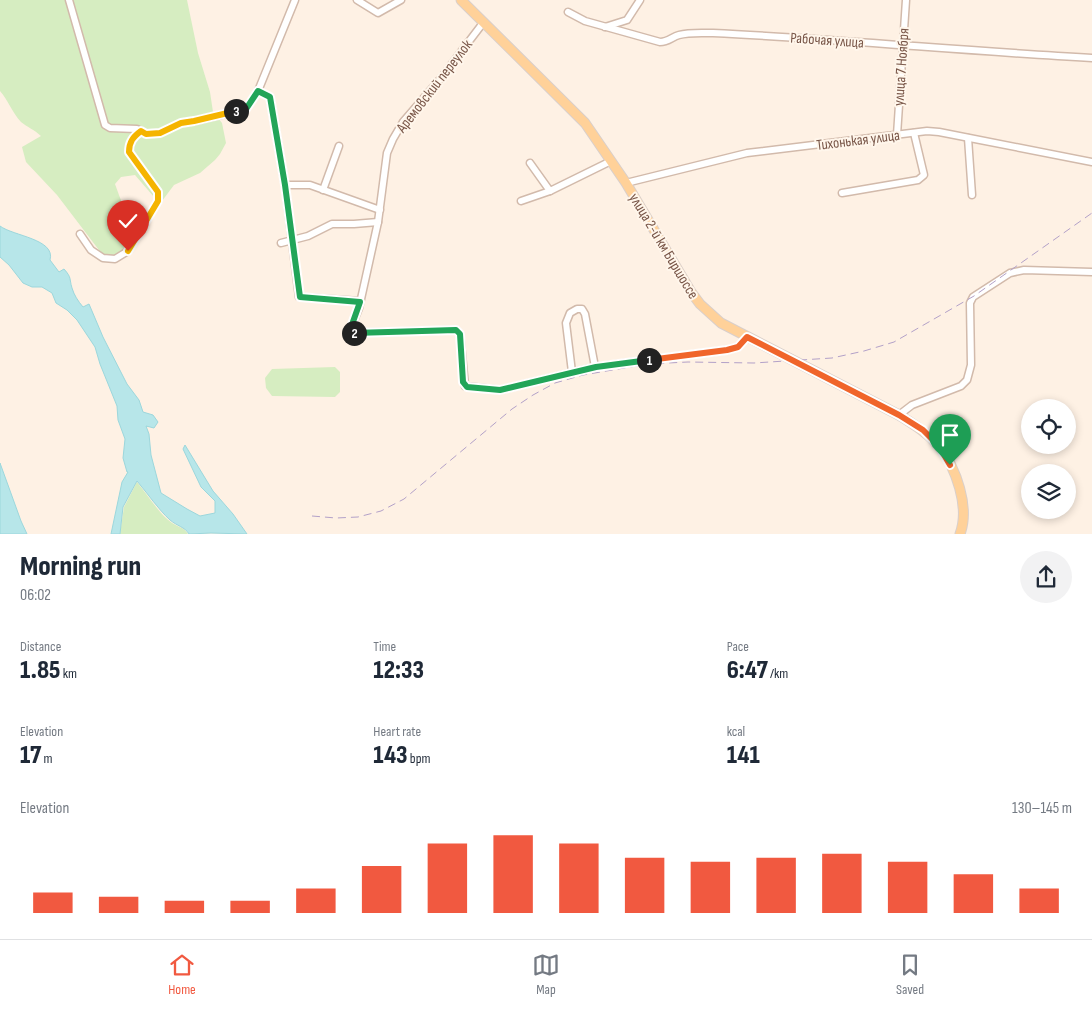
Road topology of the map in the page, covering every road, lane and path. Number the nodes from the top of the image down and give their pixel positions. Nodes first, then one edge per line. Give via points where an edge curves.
1 (69, 0) edge
2 (295, 0) edge
3 (357, 0) edge
4 (401, 0) edge
5 (461, 0) edge
6 (640, 0) edge
7 (906, 0) edge
8 (568, 12) dead end
9 (483, 23) junction
10 (604, 27) junction
11 (903, 45) junction
12 (1092, 58) edge
13 (258, 91) junction
14 (141, 131) junction
15 (914, 133) junction
16 (897, 135) junction
17 (968, 138) junction
18 (339, 146) dead end
19 (611, 161) junction
20 (1092, 162) edge
21 (530, 163) dead end
22 (626, 183) junction
23 (285, 185) junction
24 (323, 190) junction
25 (550, 191) junction
26 (842, 193) dead end
27 (972, 196) dead end
28 (521, 201) dead end
29 (380, 210) junction
30 (378, 222) junction
31 (80, 234) dead end
32 (293, 240) junction
33 (282, 242) dead end
34 (1092, 272) edge
35 (360, 302) junction
36 (747, 337) junction
37 (596, 367) junction
38 (572, 372) junction
39 (899, 415) junction
40 (960, 534) edge

1 - 14 street via 105,124 110,128
2 - 13 street
3 - 4 street via 378,13
5 - 9 main road, улица 2-й км Биршоссе
6 - 10 street via 627,20
7 - 11 street, улица 7 Ноября
8 - 10 street, Рабочая улица
9 - 19 main road, улица 2-й км Биршоссе via 585,123
9 - 29 street, Аремовский переулок via 403,122 393,139 387,153
10 - 11 street, Рабочая улица via 660,42 678,35 713,33
11 - 12 street, Рабочая улица
11 - 16 street, улица 7 Ноября
13 - 14 street via 246,109 181,123 160,133
13 - 23 street via 270,97
14 - 31 street via 129,145 129,152 158,192 158,201 128,251 116,259 103,258 91,250
15 - 16 street, Тихонькая улица
15 - 17 street, Тихонькая улица via 939,132
15 - 26 street via 923,177
16 - 22 street, Тихонькая улица via 747,153
17 - 20 street, Тихонькая улица
17 - 27 street
18 - 24 street
19 - 22 main road, улица 2-й км Биршоссе
19 - 25 street
21 - 25 street
22 - 36 main road, улица 2-й км Биршоссе via 700,304 721,323
23 - 24 street via 310,185
23 - 32 street
24 - 29 street
25 - 28 street
29 - 30 street, Аремовский переулок
30 - 32 street via 332,224
30 - 35 street, Аремовский переулок
32 - 33 street
32 - 35 street via 300,297
34 - 39 street via 1024,270 1010,273 973,297 970,303 971,365 967,380 961,386 912,405
35 - 38 street, Аремовский переулок via 349,333 456,330 460,334 463,382 467,387 500,390
36 - 37 street, Аремовский переулок via 738,347 727,350
36 - 39 main road, улица 2-й км Биршоссе
37 - 38 street, Аремовский переулок
37 - 38 street via 585,314 577,308 570,313 566,323
39 - 40 main road, улица 2-й км Биршоссе via 923,430 939,446 950,465 963,496

